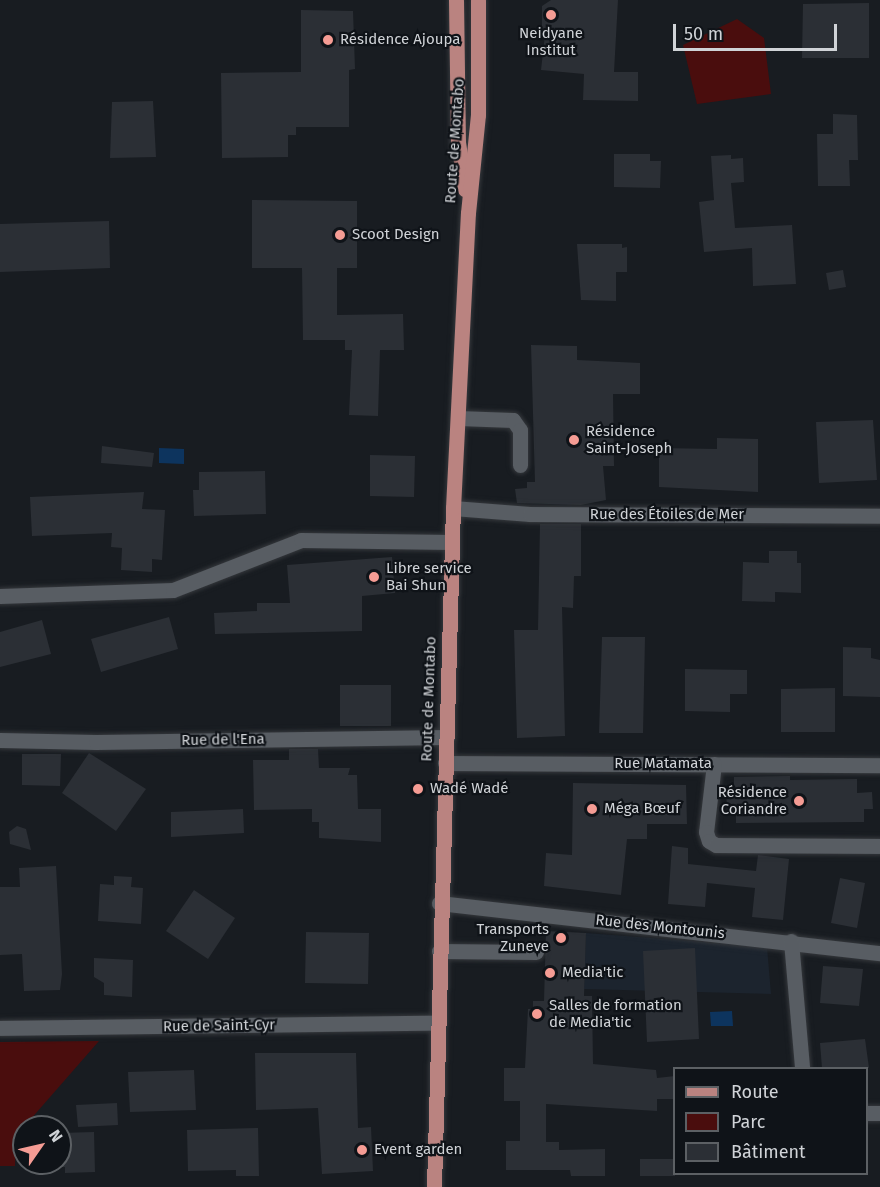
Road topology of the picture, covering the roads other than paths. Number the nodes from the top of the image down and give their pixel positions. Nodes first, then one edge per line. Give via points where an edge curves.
1 (456, 0) edge
2 (478, 0) edge
3 (468, 213) junction
4 (458, 418) junction
5 (520, 465) dead end
6 (453, 508) junction
7 (880, 516) edge
8 (452, 542) junction
9 (0, 596) edge
10 (447, 737) junction
11 (0, 740) edge
12 (445, 763) junction
13 (714, 764) junction
14 (880, 765) edge
15 (880, 846) edge
16 (439, 903) junction
17 (791, 941) junction
18 (439, 951) junction
19 (536, 952) dead end
20 (880, 953) edge
21 (438, 1023) junction
22 (0, 1028) edge
23 (802, 1067) edge
24 (434, 1187) edge

1 - 3 main road, Route de Montabo via 458,142
2 - 3 main road, Route de Montabo via 478,115
3 - 4 main road, Route de Montabo
4 - 5 street via 513,420 520,430
4 - 6 main road, Route de Montabo
6 - 7 street, Rue des Étoiles de Mer via 530,514
6 - 8 main road, Route de Montabo
8 - 9 street via 301,540 173,590
8 - 10 main road, Route de Montabo
10 - 11 street, Rue de l'Ena
10 - 12 main road, Route de Montabo
12 - 13 street, Rue Matamata
12 - 16 main road, Route de Montabo
13 - 14 street, Rue Matamata
13 - 15 street via 706,832 709,841
16 - 17 street, Rue des Montounis
16 - 18 main road, Route de Montabo
17 - 20 street, Rue des Montounis
17 - 23 street
18 - 19 street
18 - 21 main road, Route de Montabo
21 - 22 street, Rue de Saint-Cyr
21 - 24 main road, Route de Montabo

